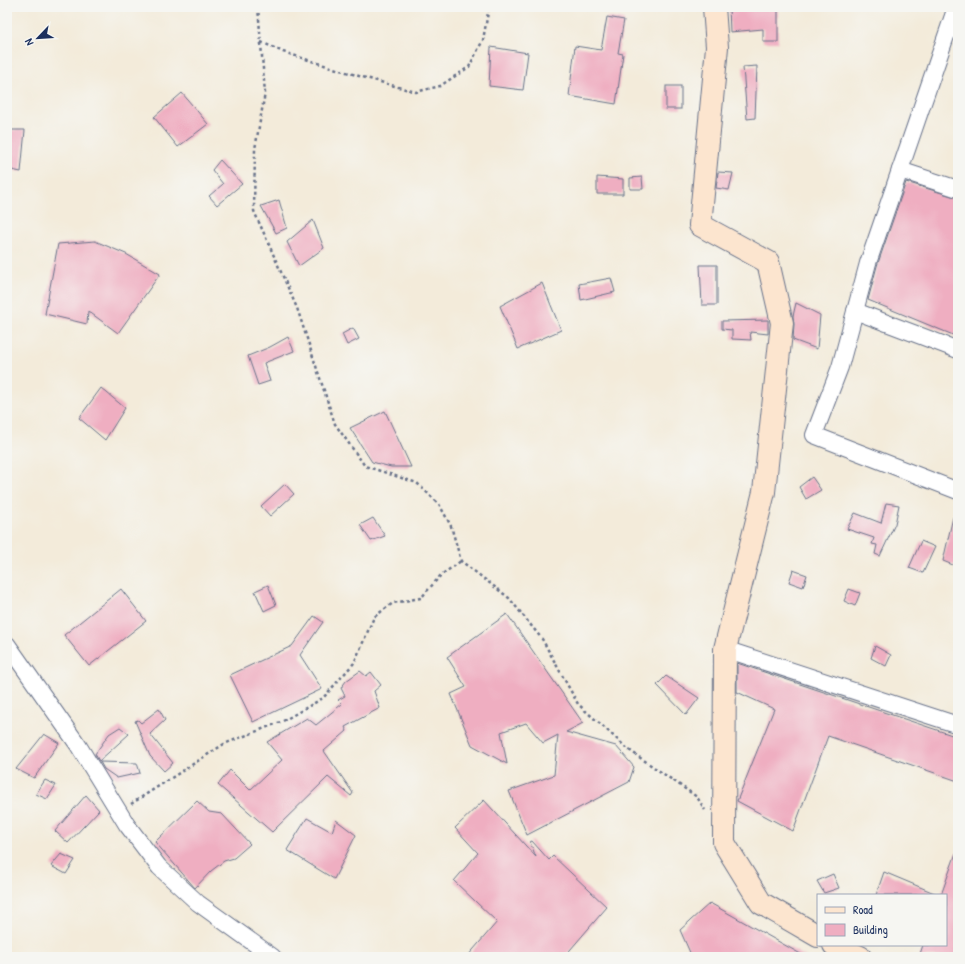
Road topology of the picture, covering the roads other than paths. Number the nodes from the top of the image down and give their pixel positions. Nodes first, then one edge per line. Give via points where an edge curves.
1 (714, 7) edge
2 (956, 7) edge
3 (900, 170) junction
4 (958, 189) edge
5 (855, 311) junction
6 (958, 350) edge
7 (958, 491) edge
8 (7, 644) edge
9 (725, 649) junction
10 (958, 725) edge
11 (817, 935) edge
12 (836, 946) edge
13 (273, 957) edge
14 (860, 957) edge

1 - 9 street via 717,47 700,225 768,262 782,323 764,492
2 - 3 street
3 - 4 street
3 - 5 street via 868,263
5 - 6 street
5 - 7 street via 840,367 814,435
8 - 13 street via 143,846 178,886
9 - 10 street
9 - 11 street via 724,843 761,903
12 - 14 street

